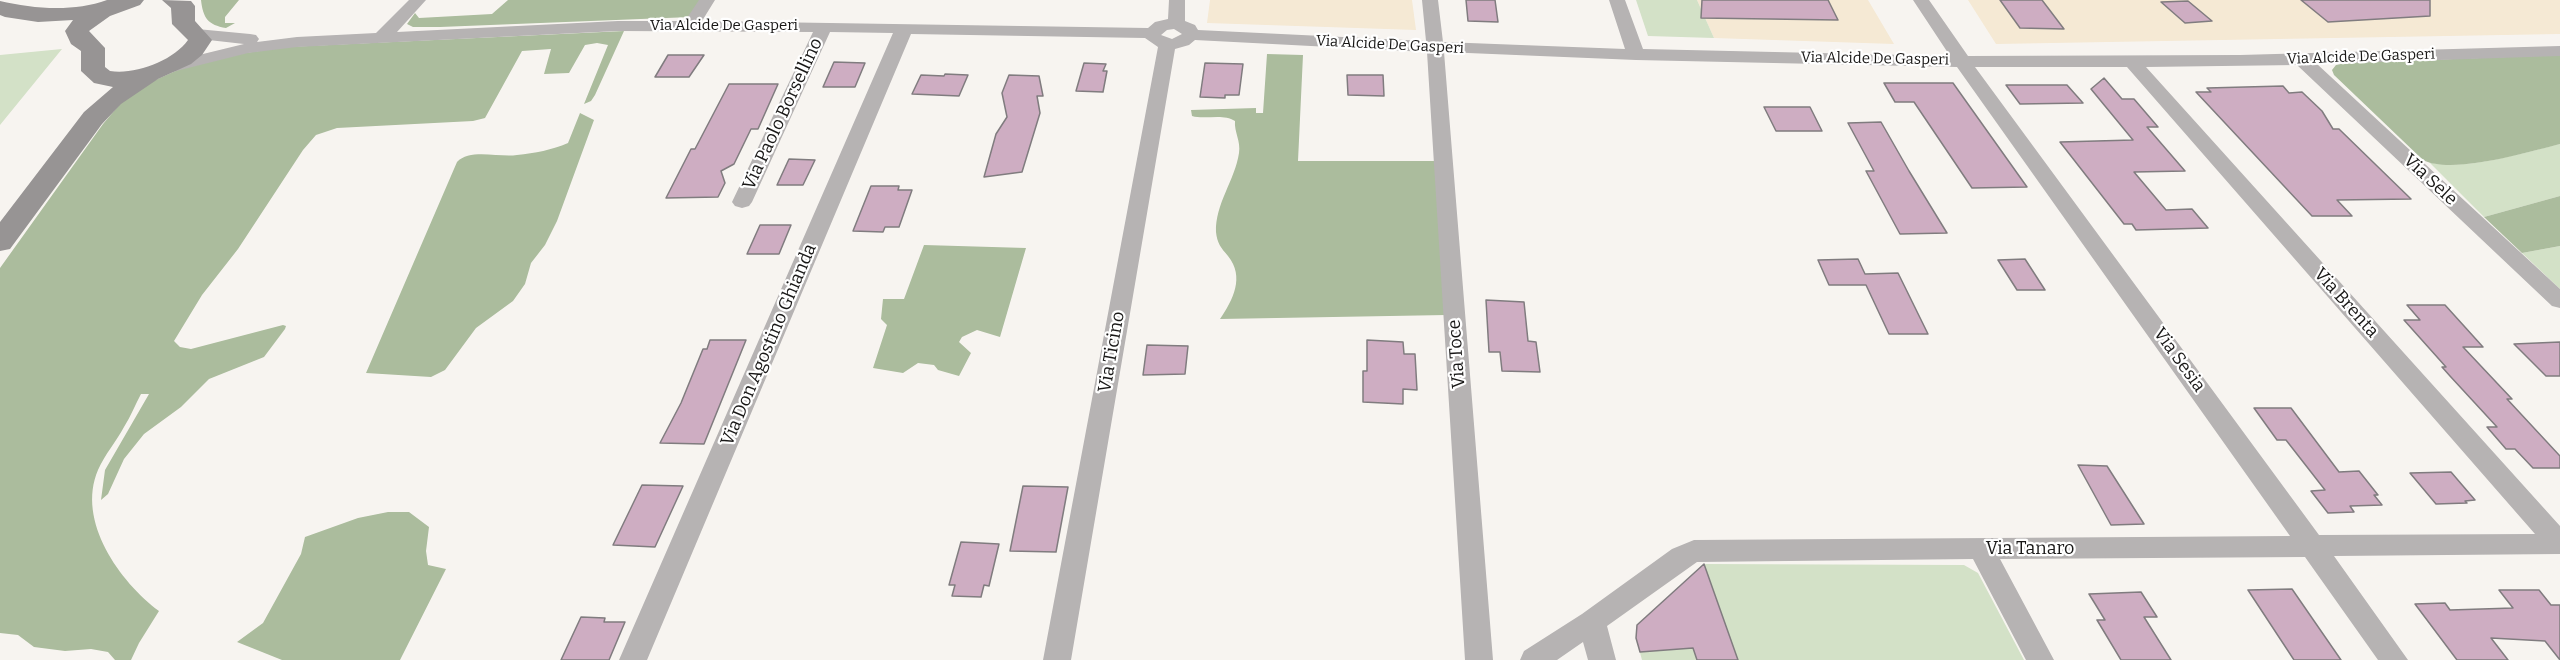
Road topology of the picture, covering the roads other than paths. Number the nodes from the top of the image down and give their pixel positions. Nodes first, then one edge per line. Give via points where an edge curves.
1 (418, 0) edge
2 (707, 0) edge
3 (1177, 0) edge
4 (1430, 0) edge
5 (1617, 0) edge
6 (1921, 0) edge
7 (181, 2) edge
8 (121, 4) edge
9 (0, 8) edge
10 (0, 17) edge
11 (690, 26) junction
12 (824, 27) junction
13 (904, 29) junction
14 (197, 34) junction
15 (1165, 34) junction
16 (381, 38) junction
17 (80, 39) junction
18 (297, 42) junction
19 (1435, 47) junction
20 (2560, 51) edge
21 (1636, 55) junction
22 (2301, 59) junction
23 (1962, 61) junction
24 (2132, 62) junction
25 (161, 70) junction
26 (100, 76) junction
27 (742, 202) dead end
28 (0, 226) edge
29 (0, 242) edge
30 (2560, 301) edge
31 (2560, 544) edge
32 (2314, 548) junction
33 (1982, 549) junction
34 (1592, 622) junction
35 (633, 660) edge
36 (1057, 660) edge
37 (1479, 660) edge
38 (1534, 660) edge
39 (1602, 660) edge
40 (2040, 660) edge
41 (2394, 660) edge

1 - 16 street
2 - 11 street
3 - 15 street, Via Ticino
4 - 19 street, Via Toce
5 - 21 street
6 - 23 street, Via Sesia
7 - 14 main road via 185,27
8 - 9 main road via 44,16
8 - 17 main road via 96,13 82,24 77,31
10 - 17 main road
11 - 12 street, Via Alcide De Gasperi
11 - 16 street, Via Alcide De Gasperi
12 - 13 street, Via Alcide De Gasperi
12 - 27 street, Via Paolo Borsellino
13 - 15 street, Via Alcide De Gasperi
13 - 35 street, Via Don Agostino Ghianda
14 - 18 street, Via Alcide De Gasperi
14 - 25 main road via 198,45 185,58
15 - 19 street, Via Alcide De Gasperi via 1190,29 1191,35
15 - 36 street, Via Ticino
16 - 18 street, Via Alcide De Gasperi
17 - 26 main road via 93,48 92,66
18 - 25 street, Via Alcide De Gasperi via 239,50
19 - 21 street, Via Alcide De Gasperi
19 - 37 street, Via Toce
20 - 22 street, Via Alcide De Gasperi
21 - 23 street, Via Alcide De Gasperi
22 - 24 street, Via Alcide De Gasperi
22 - 30 street, Via Sele
23 - 24 street, Via Alcide De Gasperi
23 - 32 street, Via Sesia
24 - 31 street, Via Brenta
25 - 26 main road via 131,77
25 - 29 main road via 125,90 102,109
26 - 28 main road
31 - 32 street, Via Tanaro
32 - 33 street, Via Tanaro
32 - 41 street, Via Sesia
33 - 34 street, Via Tanaro via 1694,551
33 - 40 street
34 - 38 street, Via Tanaro
34 - 39 street

